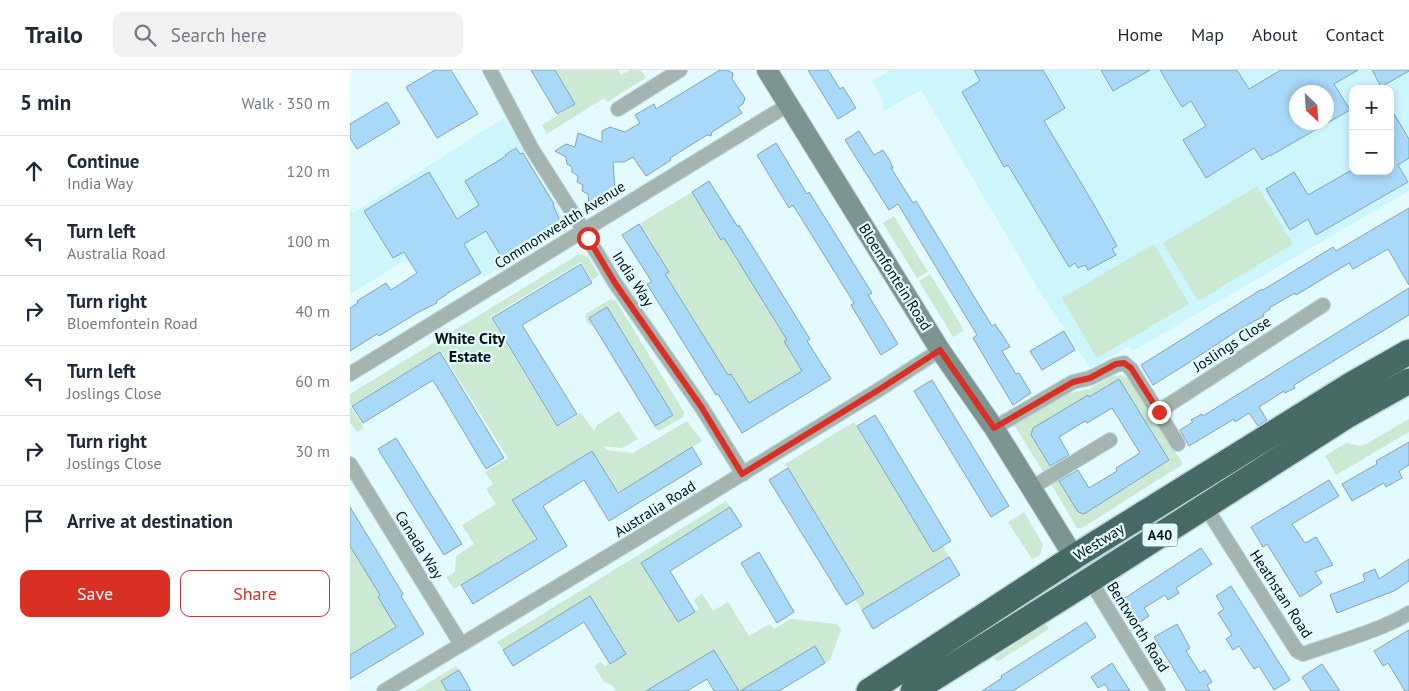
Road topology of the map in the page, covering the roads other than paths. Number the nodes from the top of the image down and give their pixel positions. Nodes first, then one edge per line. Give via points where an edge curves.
1 (490, 70) edge
2 (680, 70) edge
3 (767, 70) edge
4 (788, 104) junction
5 (618, 109) dead end
6 (584, 230) junction
7 (1324, 305) dead end
8 (940, 350) junction
9 (1409, 352) edge
10 (350, 374) edge
11 (1409, 381) edge
12 (1159, 412) junction
13 (994, 428) junction
14 (1110, 440) dead end
15 (1178, 444) dead end
16 (350, 464) edge
17 (742, 474) junction
18 (1031, 488) junction
19 (1204, 506) junction
20 (1074, 558) junction
21 (1090, 580) junction
22 (1409, 613) edge
23 (462, 644) junction
24 (384, 691) edge
25 (869, 691) edge
26 (913, 691) edge
27 (1158, 691) edge

1 - 6 street, India Way via 532,149
2 - 5 street
3 - 4 street, Bloemfontein Road
4 - 6 street, Commonwealth Avenue
4 - 8 street, Bloemfontein Road
6 - 10 street, Commonwealth Avenue
6 - 17 street, India Way via 615,283 702,408
7 - 12 street, Joslings Close
8 - 13 street, Bloemfontein Road
8 - 17 street, Australia Road
9 - 20 highway, Westway / A40
11 - 19 highway, Westway / A40 via 1348,414
12 - 13 street via 1131,368 1124,363 1073,382
12 - 15 street
13 - 18 street, Bloemfontein Road
14 - 18 street
16 - 23 street, Canada Way
17 - 23 street, Australia Road
18 - 20 street, Bloemfontein Road
19 - 21 highway, Westway / A40
19 - 22 street, Heathstan Road via 1297,651 1304,654
20 - 25 highway, Westway / A40
21 - 26 highway, Westway / A40
21 - 27 street, Bentworth Road
23 - 24 street, Australia Road

